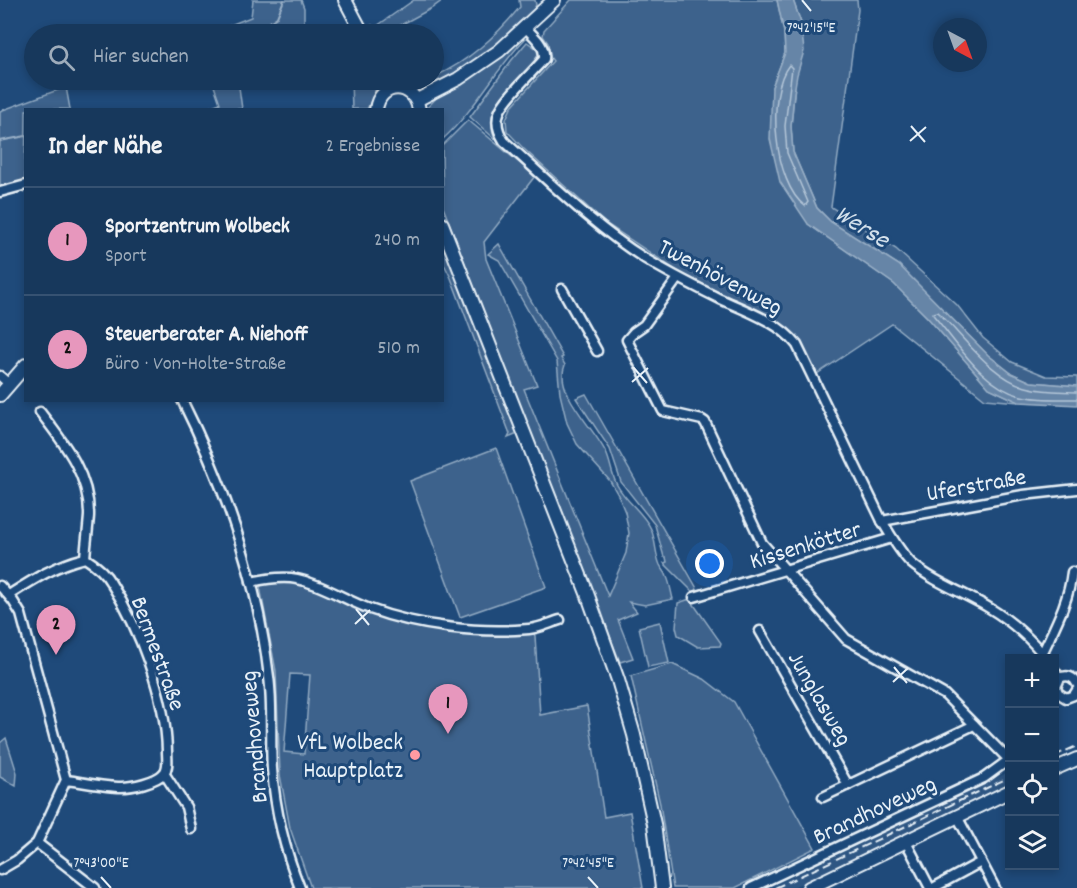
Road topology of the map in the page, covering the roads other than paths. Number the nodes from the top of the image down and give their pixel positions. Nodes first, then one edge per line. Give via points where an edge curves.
1 (345, 0) edge
2 (554, 0) edge
3 (358, 24) edge
4 (525, 27) junction
5 (444, 88) edge
6 (384, 90) edge
7 (406, 90) edge
8 (442, 90) edge
9 (418, 105) edge
10 (377, 108) edge
11 (24, 186) edge
12 (0, 192) edge
13 (444, 229) edge
14 (678, 278) junction
15 (562, 289) dead end
16 (597, 351) dead end
17 (24, 366) edge
18 (4, 380) edge
19 (0, 395) edge
20 (183, 402) edge
21 (40, 412) dead end
22 (1077, 489) edge
23 (882, 521) junction
24 (892, 538) junction
25 (85, 558) junction
26 (786, 570) junction
27 (1072, 572) dead end
28 (251, 582) junction
29 (0, 586) edge
30 (9, 595) junction
31 (694, 597) dead end
32 (560, 620) dead end
33 (760, 631) dead end
34 (1042, 654) edge
35 (1045, 654) edge
36 (1059, 674) edge
37 (1076, 681) edge
38 (1076, 694) edge
39 (1059, 695) edge
40 (974, 725) junction
41 (1005, 756) edge
42 (1077, 759) edge
43 (1006, 762) edge
44 (1059, 767) edge
45 (164, 773) junction
46 (66, 780) junction
47 (848, 785) junction
48 (1005, 794) edge
49 (823, 797) dead end
50 (958, 818) junction
51 (191, 829) dead end
52 (906, 842) junction
53 (37, 843) junction
54 (981, 862) junction
55 (0, 870) edge
56 (95, 888) edge
57 (300, 888) edge
58 (662, 888) edge
59 (752, 888) edge
60 (809, 888) edge
61 (931, 888) edge
62 (995, 888) edge

1 - 3 main road
2 - 4 main road
4 - 5 main road via 499,51
4 - 14 street, Twenhövenweg via 542,46 544,59 498,114 497,125 504,141 597,225
6 - 10 main road
7 - 9 main road
8 - 9 main road
11 - 12 street
13 - 58 main road via 618,680 654,824
14 - 23 street, Twenhövenweg via 775,325 797,345
14 - 26 street via 644,325 627,340 663,411 705,422 762,543
15 - 16 street
17 - 18 main road
18 - 19 main road
20 - 28 street, Brandhoveweg via 229,506
21 - 25 street via 68,448 85,488 89,515
22 - 23 street, Uferstraße
23 - 24 street, Twenhövenweg
24 - 26 street, Kissenkötter
24 - 34 street, Twenhövenweg via 910,562 1015,626
25 - 30 street via 46,572
25 - 45 street, Bermestraße via 110,581 138,637 167,737
26 - 31 street, Kissenkötter
26 - 40 street via 846,639 945,695
27 - 35 street, Twenhövenweg
28 - 32 street via 296,579 371,609 417,621 494,631 532,629
28 - 57 street, Brandhoveweg via 269,678 273,771 282,830
29 - 30 street
30 - 46 street via 21,614
33 - 47 street, Junglasweg
36 - 37 street
38 - 39 street via 1066,698
40 - 41 street
40 - 47 street
42 - 44 main road
43 - 59 street, Brandhoveweg via 984,778
45 - 46 street via 120,787
45 - 51 street via 186,807
46 - 53 street
47 - 49 street
48 - 50 main road
50 - 52 main road
50 - 54 street
52 - 60 main road
52 - 61 street
53 - 55 street
53 - 56 street
54 - 61 street
54 - 62 street

